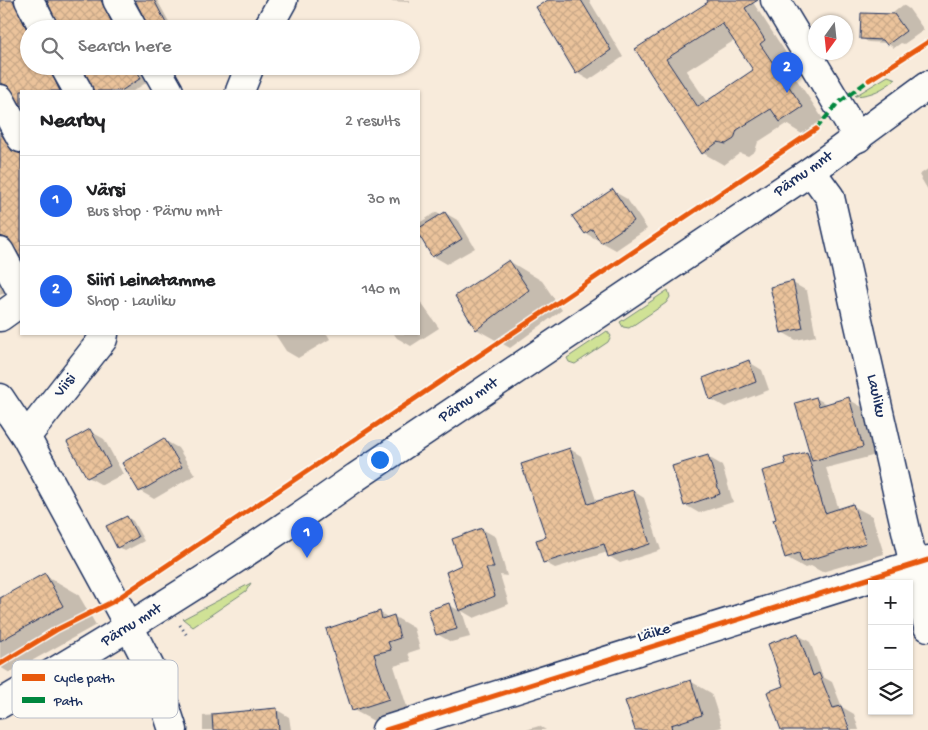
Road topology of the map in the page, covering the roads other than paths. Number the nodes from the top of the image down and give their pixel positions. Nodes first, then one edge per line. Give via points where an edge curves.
1 (29, 0) edge
2 (117, 0) edge
3 (283, 0) edge
4 (775, 0) edge
5 (39, 20) edge
6 (128, 20) edge
7 (272, 20) edge
8 (69, 75) edge
9 (160, 75) edge
10 (246, 75) edge
11 (928, 85) edge
12 (77, 90) edge
13 (168, 90) edge
14 (240, 90) edge
15 (0, 99) edge
16 (20, 136) edge
17 (858, 138) junction
18 (811, 171) junction
19 (0, 252) edge
20 (20, 289) edge
21 (20, 303) edge
22 (0, 317) edge
23 (104, 335) edge
24 (0, 398) edge
25 (26, 437) junction
26 (921, 564) edge
27 (928, 627) edge
28 (130, 628) junction
29 (75, 660) edge
30 (146, 660) edge
31 (12, 697) edge
32 (0, 704) edge
33 (169, 718) edge
34 (173, 730) edge
35 (386, 730) edge

1 - 5 street
2 - 6 street
3 - 7 street
4 - 17 street
8 - 12 street
9 - 13 street
10 - 14 street
11 - 17 street, Pärnu mnt
15 - 16 street
17 - 18 street, Pärnu mnt
18 - 26 street, Lauliku via 830,196
18 - 28 street, Pärnu mnt via 286,527
19 - 20 street
21 - 22 street
23 - 25 street, Viisi
24 - 25 street
25 - 28 street
26 - 27 street, Lauliku
26 - 35 street, Läike
28 - 29 street, Pärnu mnt
28 - 30 street
31 - 32 street, Pärnu mnt
33 - 34 street

